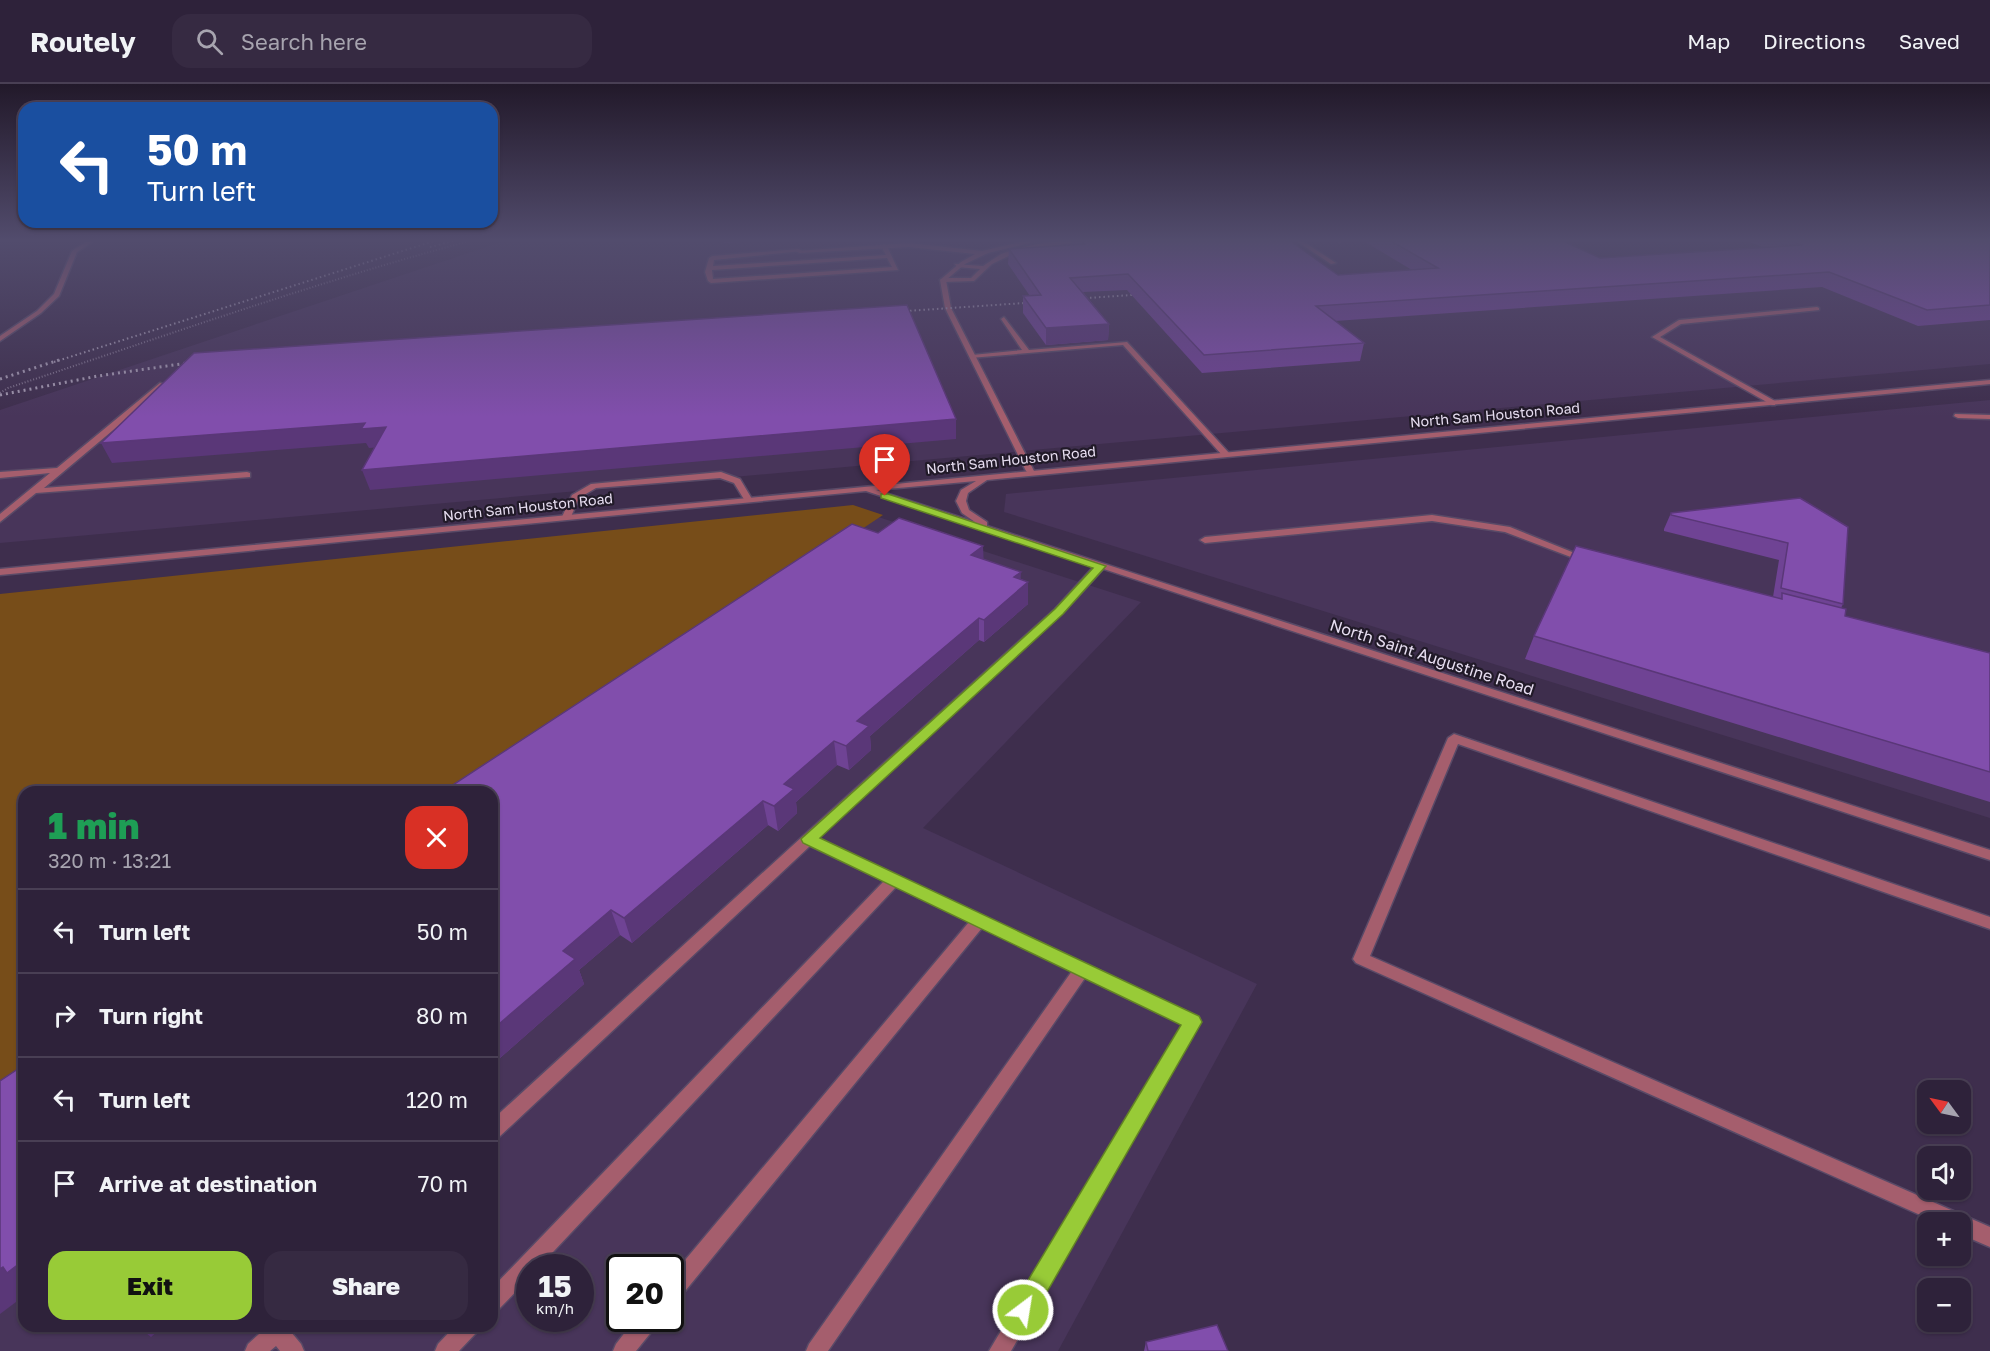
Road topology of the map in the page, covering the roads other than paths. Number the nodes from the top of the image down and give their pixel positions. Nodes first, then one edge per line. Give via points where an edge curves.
1 (52, 299) edge
2 (946, 299) edge
3 (1817, 309) dead end
4 (1004, 319) dead end
5 (0, 339) edge
6 (1027, 352) junction
7 (972, 357) junction
8 (1990, 382) edge
9 (164, 384) edge
10 (1772, 403) junction
11 (1958, 416) dead end
12 (1990, 417) edge
13 (1225, 453) junction
14 (59, 470) junction
15 (1030, 471) junction
16 (0, 475) edge
17 (247, 475) dead end
18 (989, 476) junction
19 (864, 489) junction
20 (34, 491) junction
21 (748, 499) junction
22 (567, 517) junction
23 (0, 519) edge
24 (995, 532) junction
25 (1205, 540) dead end
26 (1596, 562) edge
27 (1101, 566) junction
28 (0, 572) edge
29 (808, 839) junction
30 (1990, 855) edge
31 (894, 880) junction
32 (980, 920) junction
33 (1990, 923) edge
34 (1082, 969) junction
35 (498, 1126) edge
36 (1933, 1212) edge
37 (1971, 1229) edge
38 (1990, 1237) edge
39 (684, 1277) edge
40 (498, 1296) edge
41 (276, 1332) edge
42 (281, 1332) edge
43 (463, 1332) edge
44 (639, 1332) edge
45 (255, 1351) edge
46 (294, 1351) edge
47 (445, 1351) edge
48 (623, 1351) edge
49 (816, 1351) edge
50 (999, 1351) edge

1 - 5 street
2 - 7 street
3 - 10 street via 1679,322 1655,337
4 - 6 street
6 - 7 street
6 - 13 street via 1125,343
7 - 15 street
8 - 10 street, North Sam Houston Road
9 - 14 street
10 - 13 street, North Sam Houston Road
11 - 12 street
13 - 15 street, North Sam Houston Road
14 - 16 street
14 - 20 street
15 - 18 street, North Sam Houston Road
17 - 20 street
18 - 19 street, North Sam Houston Road
18 - 24 street via 964,492 961,501 965,511
19 - 21 street, North Sam Houston Road
19 - 24 street, North Saint Augustine Road
20 - 23 street
21 - 22 street, North Sam Houston Road
21 - 22 street via 737,481 721,475 594,486 575,497
22 - 28 street, North Sam Houston Road
24 - 27 street, North Saint Augustine Road
25 - 26 street via 1432,518 1508,529
27 - 29 street via 1059,611
27 - 30 street, North Saint Augustine Road
29 - 31 street
29 - 35 street
31 - 32 street
31 - 40 street
32 - 34 street
32 - 39 street
33 - 36 street via 1454,738 1361,959
34 - 49 street
34 - 50 street via 1192,1022
37 - 38 street
41 - 45 street
42 - 46 street
43 - 47 street
44 - 48 street

